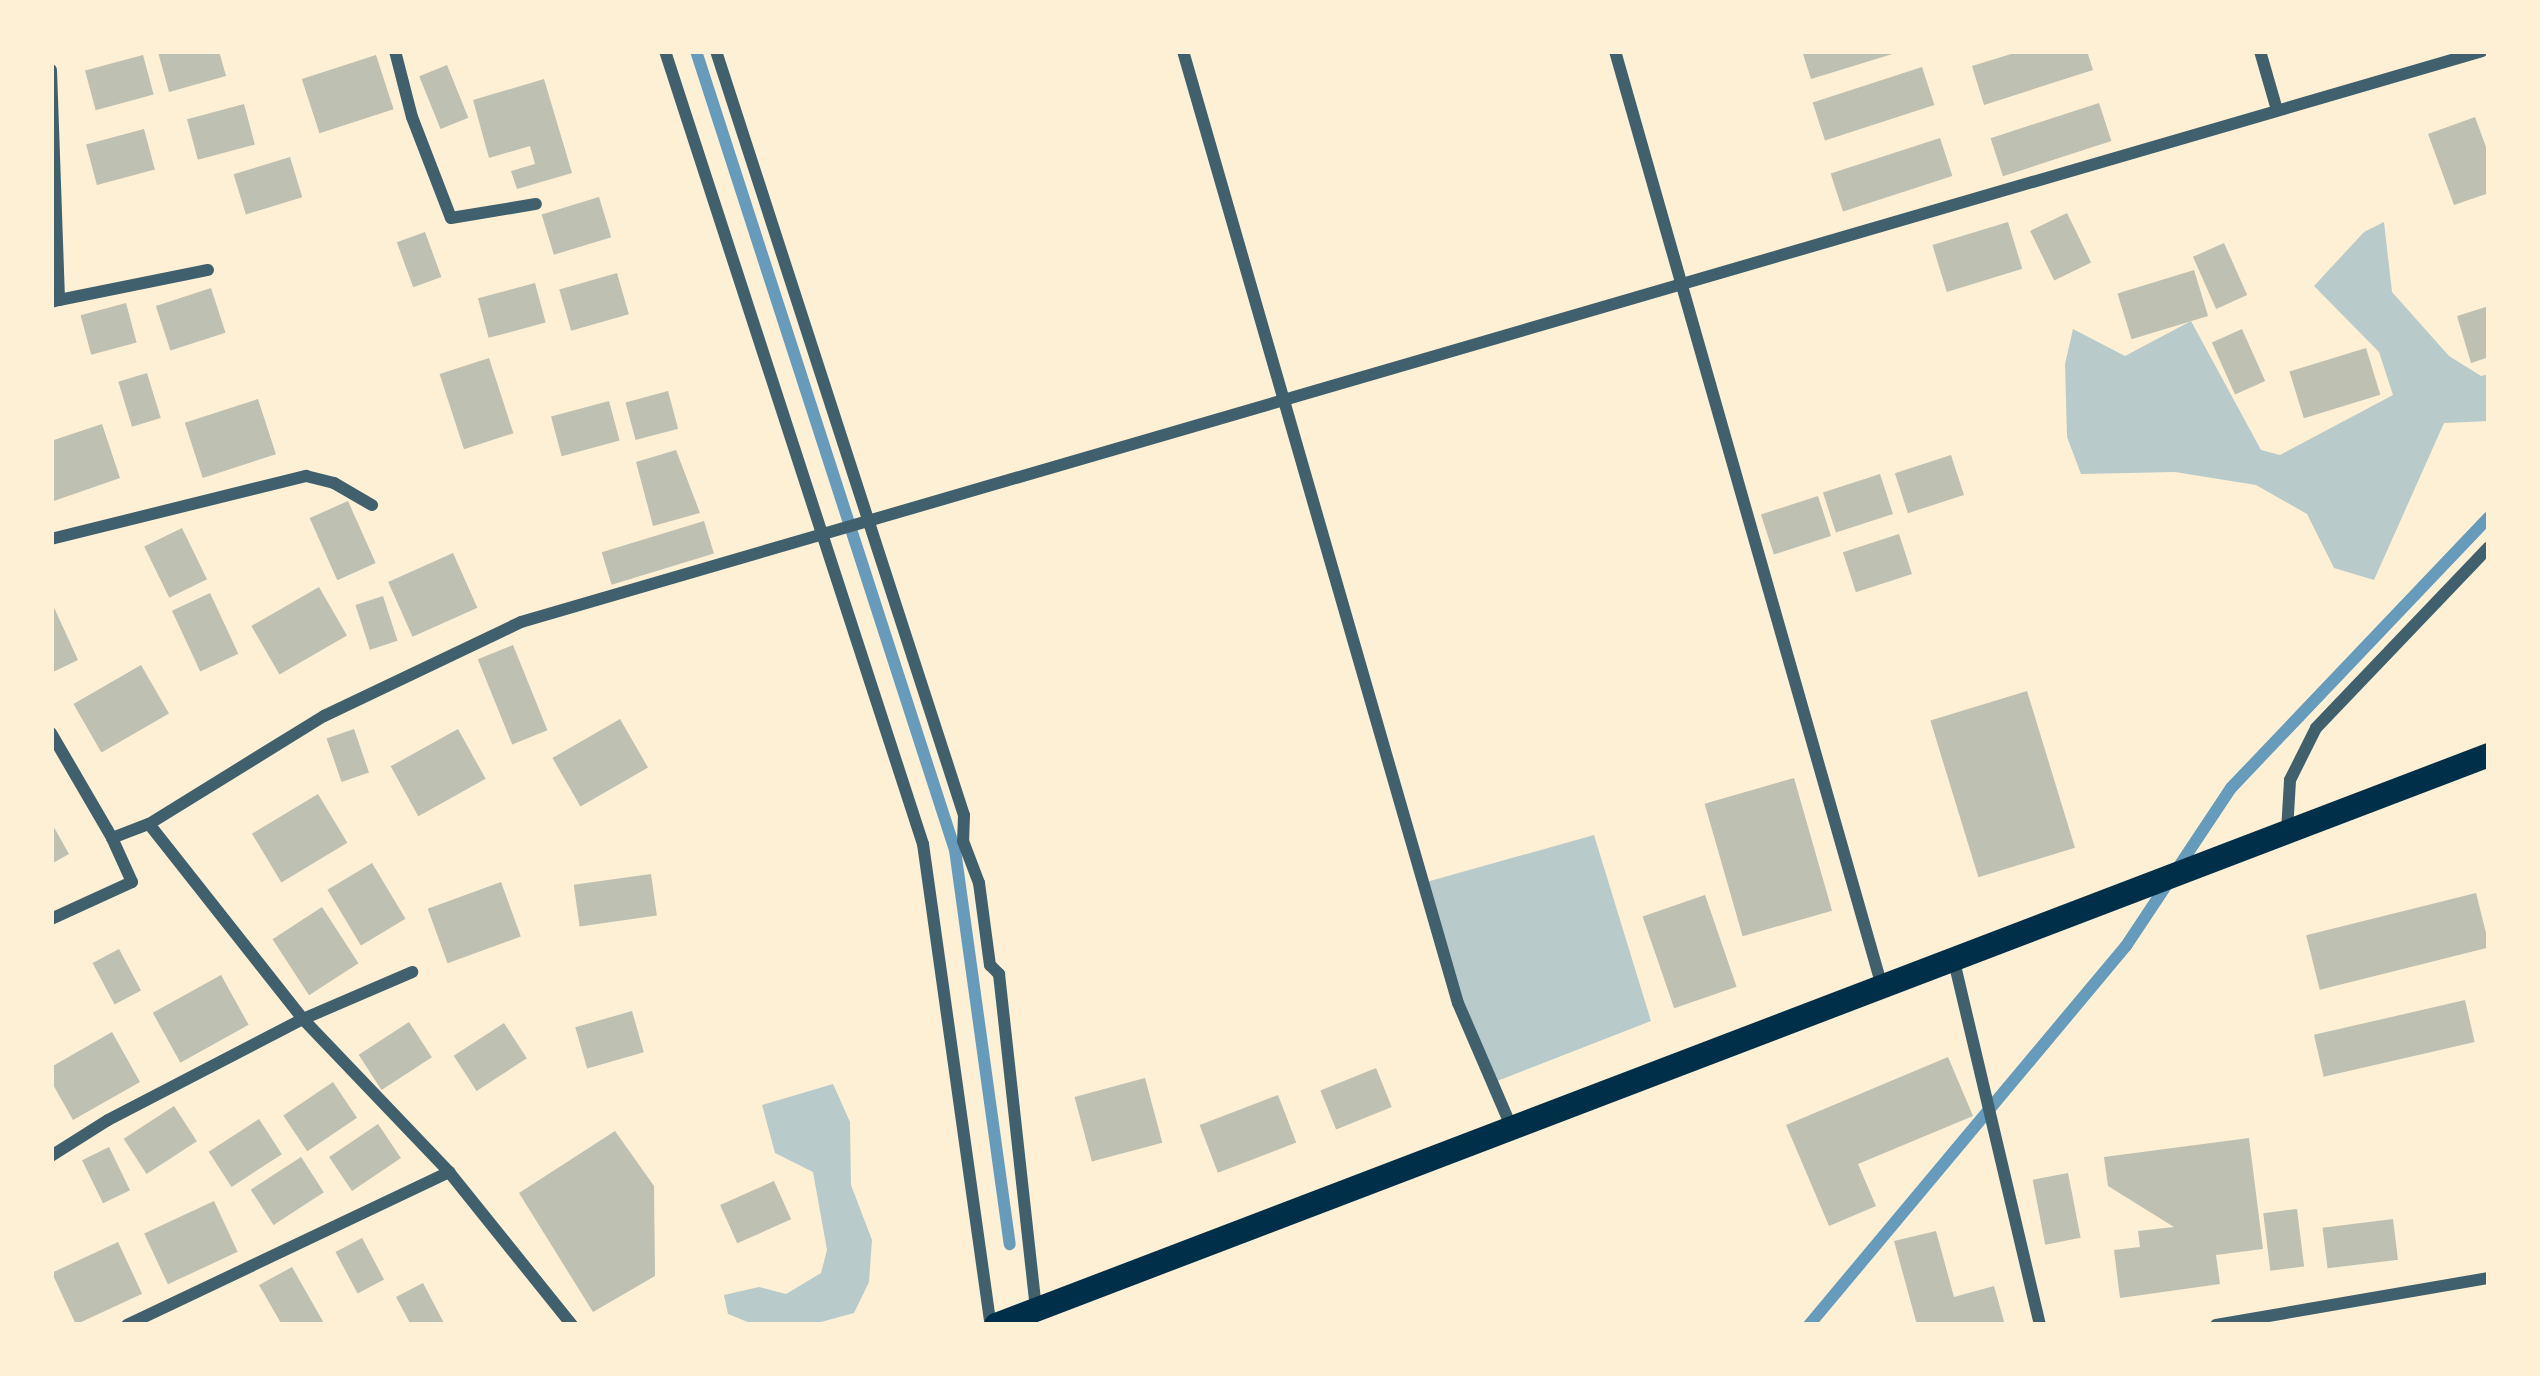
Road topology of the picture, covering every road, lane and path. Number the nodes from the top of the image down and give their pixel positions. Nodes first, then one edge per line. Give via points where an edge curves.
1 (395, 51) edge
2 (665, 51) edge
3 (716, 51) edge
4 (1183, 51) edge
5 (1615, 51) edge
6 (2260, 51) edge
7 (2482, 51) edge
8 (51, 70) edge
9 (2277, 110) junction
10 (536, 204) dead end
11 (208, 270) dead end
12 (1684, 284) junction
13 (55, 301) edge
14 (1283, 401) junction
15 (372, 505) dead end
16 (868, 521) junction
17 (821, 535) junction
18 (51, 539) edge
19 (2489, 547) edge
20 (51, 734) edge
21 (2489, 755) edge
22 (149, 824) junction
23 (2287, 831) junction
24 (112, 838) junction
25 (51, 919) edge
26 (1953, 956) junction
27 (412, 972) dead end
28 (1881, 983) junction
29 (303, 1019) junction
30 (1511, 1126) junction
31 (51, 1156) edge
32 (449, 1172) junction
33 (2489, 1278) edge
34 (1036, 1310) junction
35 (127, 1325) edge
36 (572, 1325) edge
37 (993, 1325) edge
38 (2040, 1325) edge
39 (2216, 1325) edge

1 - 10 street via 451,218
2 - 17 street
3 - 16 street
4 - 14 street
5 - 12 street
6 - 9 street
7 - 9 street
8 - 13 street
9 - 12 street
11 - 13 street
12 - 14 street
12 - 28 street
14 - 16 street
14 - 30 street via 1458,1003
15 - 18 street via 305,476
16 - 17 street
16 - 34 street via 964,815 990,965 999,974
17 - 22 street via 521,622 324,716
17 - 37 street via 923,844
19 - 23 street via 2316,728 2290,780
20 - 24 street
21 - 23 main road
22 - 24 street
22 - 29 street
23 - 26 main road
24 - 25 street via 132,883
26 - 28 main road
26 - 38 street
27 - 29 street
28 - 30 main road
29 - 31 street
29 - 32 street
30 - 34 main road
32 - 35 street
32 - 36 street
33 - 39 street
34 - 37 main road

